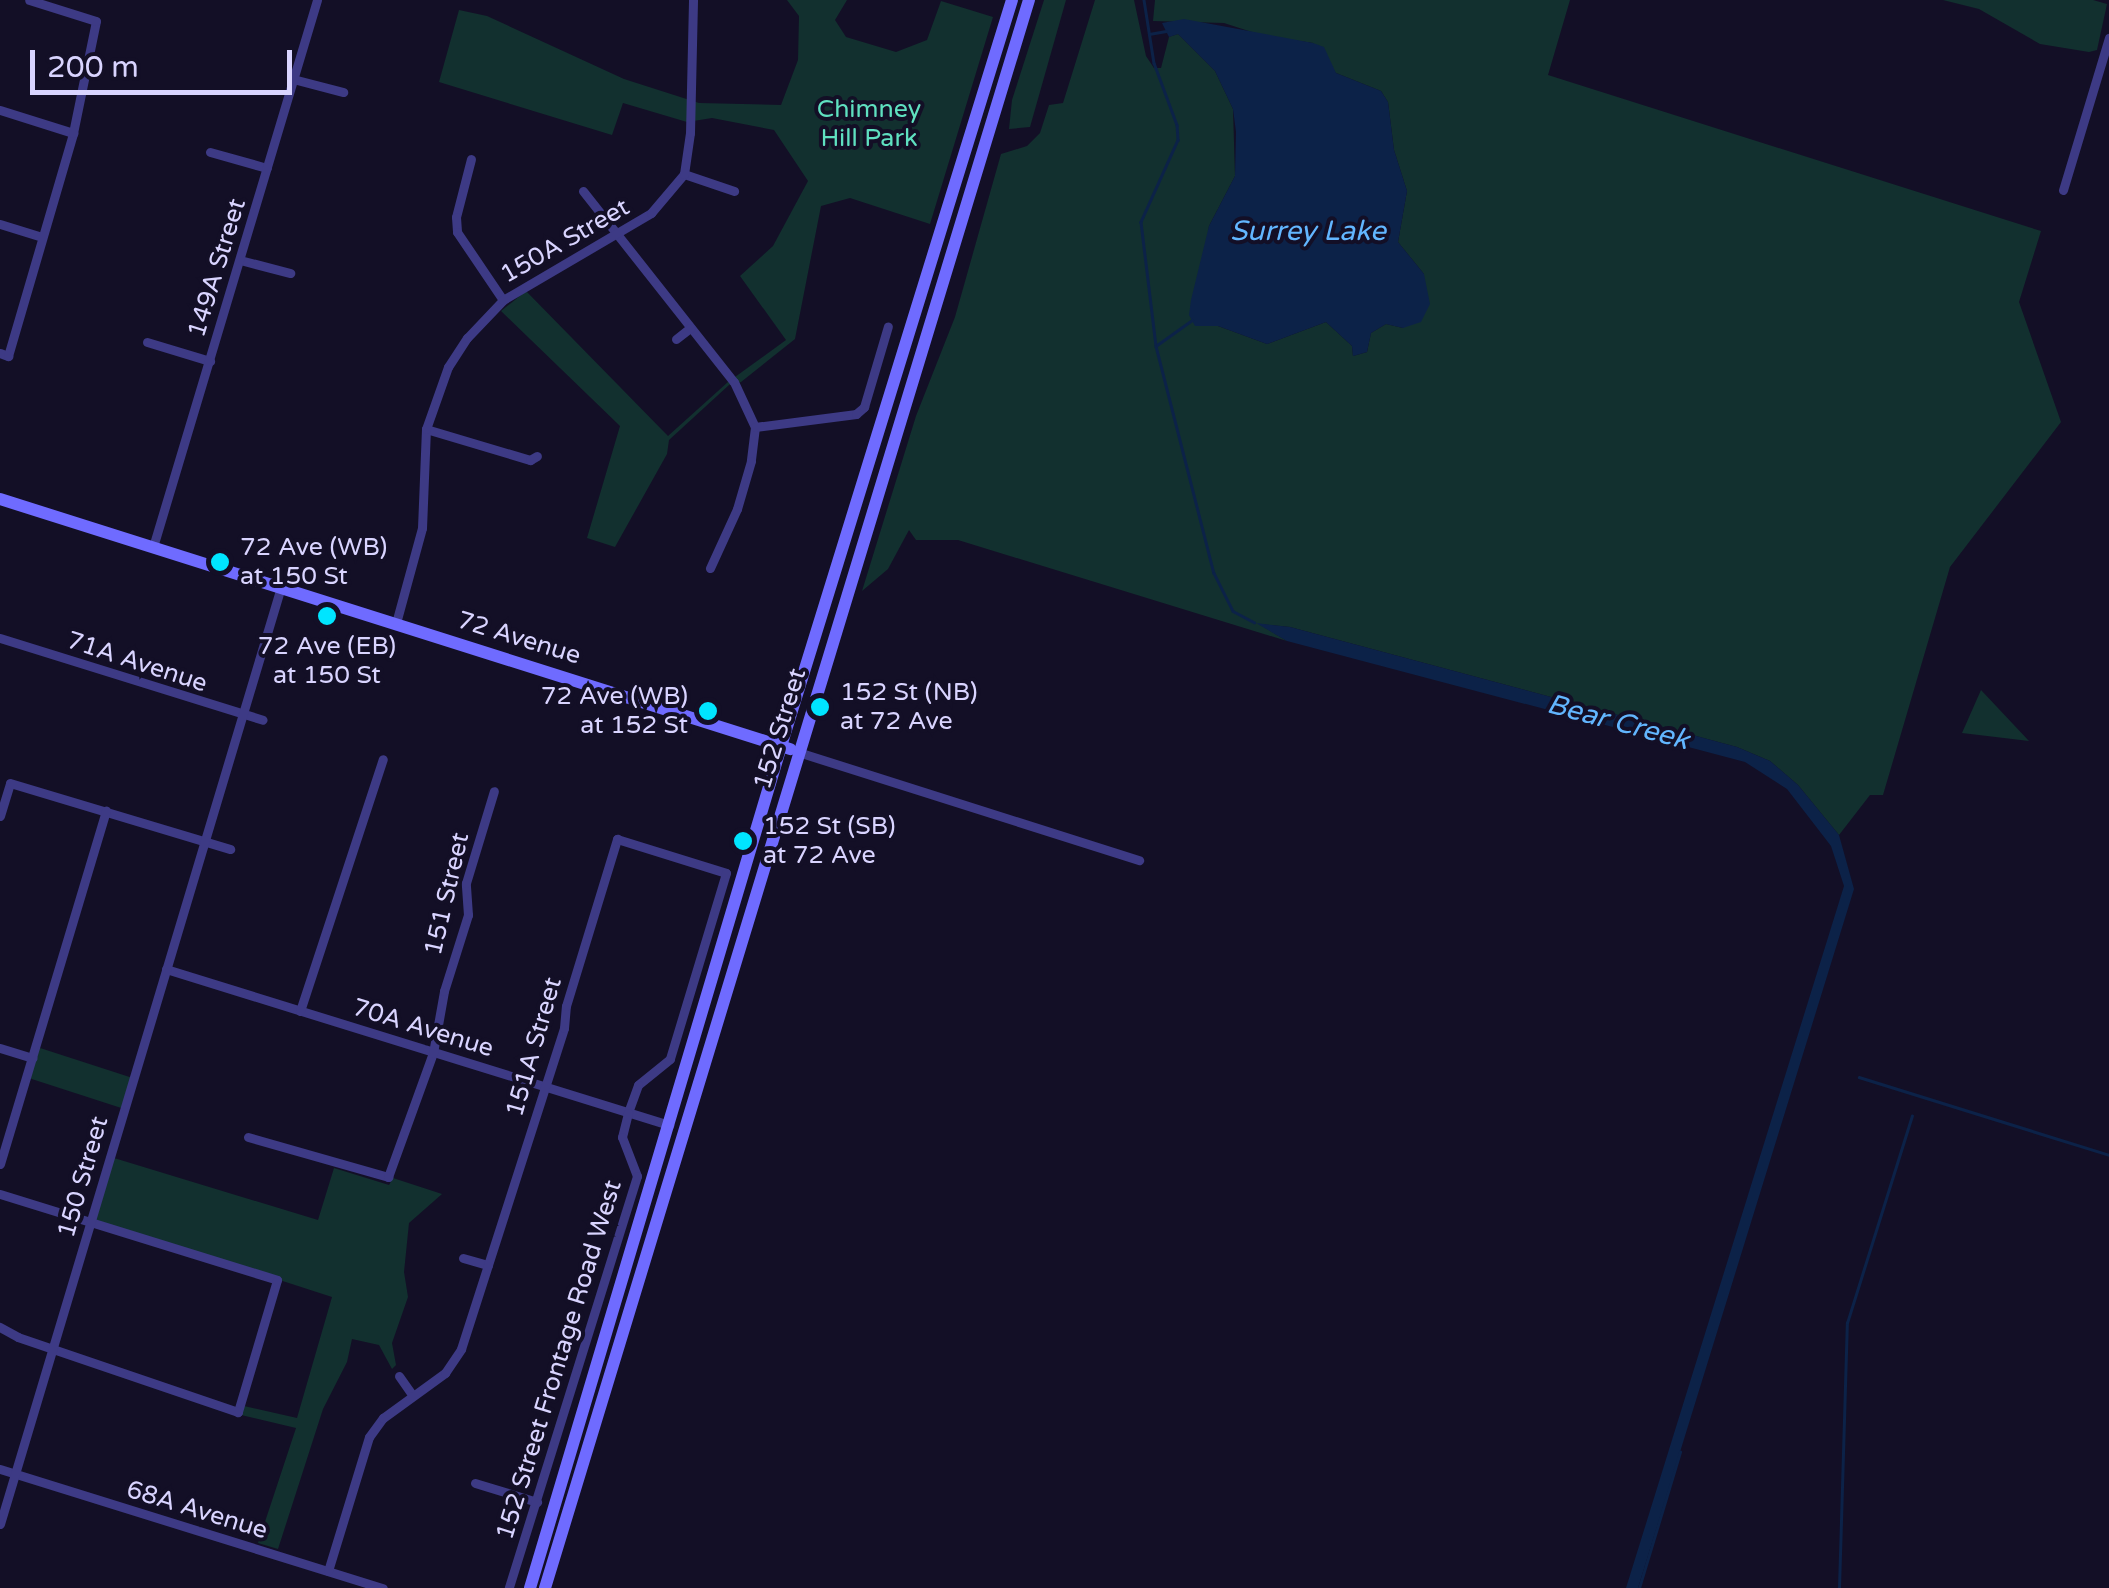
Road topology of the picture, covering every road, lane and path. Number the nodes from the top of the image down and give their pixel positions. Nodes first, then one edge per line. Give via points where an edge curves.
1 (29, 0) edge
2 (317, 0) edge
3 (694, 0) edge
4 (1012, 0) edge
5 (1029, 0) edge
6 (2109, 38) edge
7 (294, 79) junction
8 (343, 92) dead end
9 (0, 110) edge
10 (73, 133) junction
11 (210, 152) dead end
12 (472, 159) dead end
13 (267, 168) junction
14 (684, 174) junction
15 (2062, 190) dead end
16 (584, 191) dead end
17 (734, 192) dead end
18 (0, 224) edge
19 (617, 236) junction
20 (42, 237) junction
21 (240, 260) junction
22 (290, 274) dead end
23 (503, 300) junction
24 (888, 326) dead end
25 (690, 328) junction
26 (676, 339) dead end
27 (147, 342) dead end
28 (4, 355) edge
29 (210, 361) junction
30 (755, 428) junction
31 (426, 429) junction
32 (537, 456) dead end
33 (0, 499) edge
34 (154, 547) junction
35 (710, 568) dead end
36 (281, 587) junction
37 (396, 623) junction
38 (0, 638) edge
39 (242, 714) junction
40 (262, 720) dead end
41 (782, 746) junction
42 (797, 751) junction
43 (383, 759) dead end
44 (494, 791) dead end
45 (106, 811) junction
46 (0, 816) edge
47 (204, 840) junction
48 (230, 849) dead end
49 (1139, 860) dead end
50 (166, 968) junction
51 (300, 1011) junction
52 (0, 1048) edge
53 (433, 1052) junction
54 (32, 1058) junction
55 (546, 1088) junction
56 (628, 1113) junction
57 (669, 1125) junction
58 (248, 1137) dead end
59 (0, 1164) edge
60 (0, 1194) edge
61 (663, 1194) junction
62 (91, 1222) junction
63 (463, 1258) dead end
64 (488, 1265) junction
65 (0, 1326) edge
66 (55, 1350) junction
67 (399, 1376) dead end
68 (413, 1396) junction
69 (0, 1470) edge
70 (17, 1475) junction
71 (475, 1482) dead end
72 (537, 1502) junction
73 (0, 1524) edge
74 (328, 1571) junction
75 (383, 1588) edge
76 (510, 1588) edge
77 (530, 1588) edge
78 (545, 1588) edge

1 - 10 street via 96,22
2 - 7 street, 149A Street
3 - 14 street
4 - 41 main road, 152 Street
5 - 42 main road, 152 Street
6 - 15 street
7 - 8 street
7 - 13 street, 149A Street
9 - 10 street
10 - 20 street
11 - 13 street
12 - 23 street via 457,232
13 - 21 street, 149A Street
14 - 17 street
14 - 19 street, 150A Street via 651,213
16 - 19 street
18 - 20 street
19 - 23 street, 150A Street
19 - 25 street
20 - 28 street
21 - 22 street
21 - 29 street, 149A Street
23 - 31 street, 150A Street via 448,367
24 - 30 street via 864,407 856,414
25 - 26 street
25 - 30 street via 734,382
27 - 29 street
29 - 34 street, 149A Street
30 - 35 street via 737,509
31 - 32 street via 530,460
31 - 37 street, 150A Street via 422,528
33 - 34 main road, 72 Avenue
34 - 36 main road, 72 Avenue
36 - 37 main road, 72 Avenue
36 - 39 street, 150 Street
37 - 41 main road, 72 Avenue
38 - 39 street, 71A Avenue
39 - 40 street, 71A Avenue
39 - 47 street, 150 Street
41 - 42 main road, 72 Avenue
41 - 57 main road, 152 Street
42 - 49 street, 72 Avenue
42 - 61 main road, 152 Street
43 - 51 street
44 - 53 street, 151 Street via 466,882 468,915
45 - 46 street via 10,782
45 - 47 street
45 - 54 street
47 - 48 street
47 - 50 street, 150 Street
50 - 51 street, 70A Avenue
50 - 62 street, 150 Street
51 - 53 street, 70A Avenue
52 - 54 street
53 - 55 street, 70A Avenue
53 - 58 street, 151 Street via 384,1179
54 - 59 street
55 - 56 street, 70A Avenue
55 - 56 street, 151A Street via 617,840 726,873 670,1059 638,1085
55 - 64 street, 151A Street
56 - 57 street, 70A Avenue
56 - 72 street, 152 Street Frontage Road West via 622,1137 637,1176
57 - 61 main road
57 - 77 main road, 152 Street
60 - 62 street
61 - 78 main road, 152 Street
62 - 66 street, 150 Street
62 - 66 street via 277,1280 238,1412
63 - 64 street
64 - 68 street, 151A Street via 460,1348 445,1372
65 - 66 street
66 - 70 street, 150 Street
67 - 68 street
68 - 74 street, 151A Street via 382,1418 369,1437
69 - 70 street, 68A Avenue
70 - 73 street, 150 Street
70 - 74 street, 68A Avenue
71 - 72 street
72 - 76 street, 152 Street Frontage Road West
74 - 75 street, 68A Avenue

